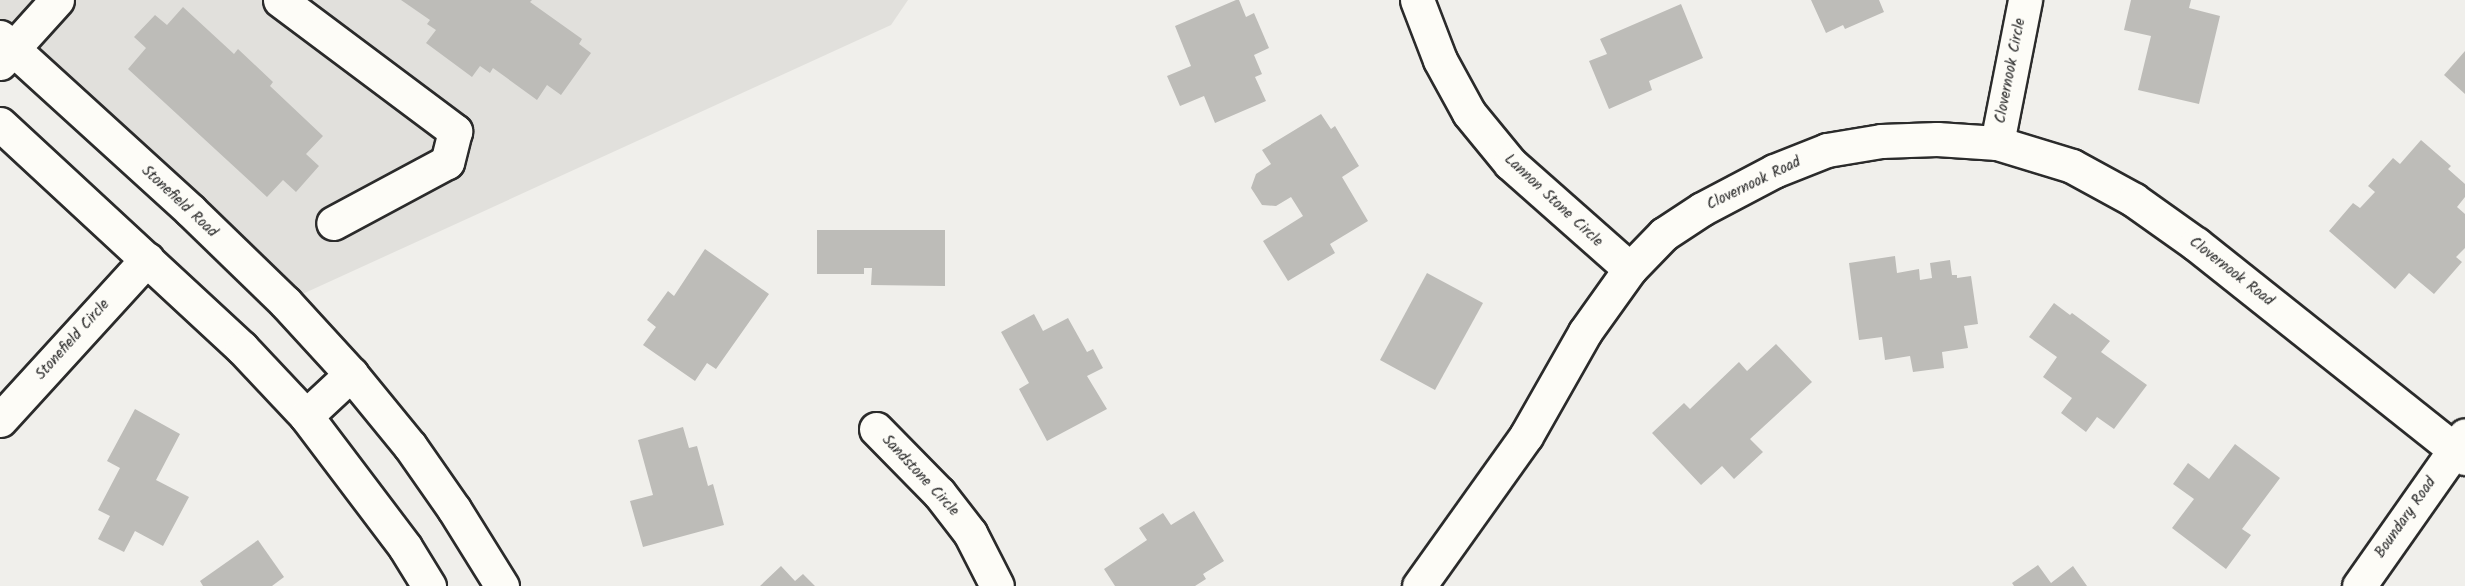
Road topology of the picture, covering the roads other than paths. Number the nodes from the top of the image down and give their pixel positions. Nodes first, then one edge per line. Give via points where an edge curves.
1 (57, 0) edge
2 (280, 0) edge
3 (1417, 0) edge
4 (2025, 0) edge
5 (4, 50) edge
6 (2, 131) edge
7 (1997, 142) junction
8 (333, 223) dead end
9 (147, 259) junction
10 (1630, 269) junction
11 (351, 374) junction
12 (306, 416) junction
13 (0, 420) edge
14 (876, 429) dead end
15 (2461, 448) edge
16 (429, 586) edge
17 (502, 586) edge
18 (996, 586) edge
19 (1419, 586) edge
20 (2359, 586) edge

1 - 5 street
2 - 8 street via 455,131 447,162
3 - 10 street, Lannon Stone Circle via 1440,60 1469,113 1510,163
4 - 7 street, Clovernook Circle
5 - 11 street, Stonefield Road via 191,211
6 - 9 street
7 - 10 street, Clovernook Road via 1881,141 1827,150 1774,171 1702,209 1664,234
7 - 15 street, Clovernook Road via 2072,166 2134,200
9 - 12 street via 242,348
9 - 13 street, Stonefield Circle
10 - 19 street, Clovernook Road via 1585,332 1526,436
11 - 12 street
11 - 17 street, Stonefield Road via 410,446
12 - 16 street via 405,547
14 - 18 street, Sandstone Circle via 939,493 964,525
15 - 20 street, Boundary Road

